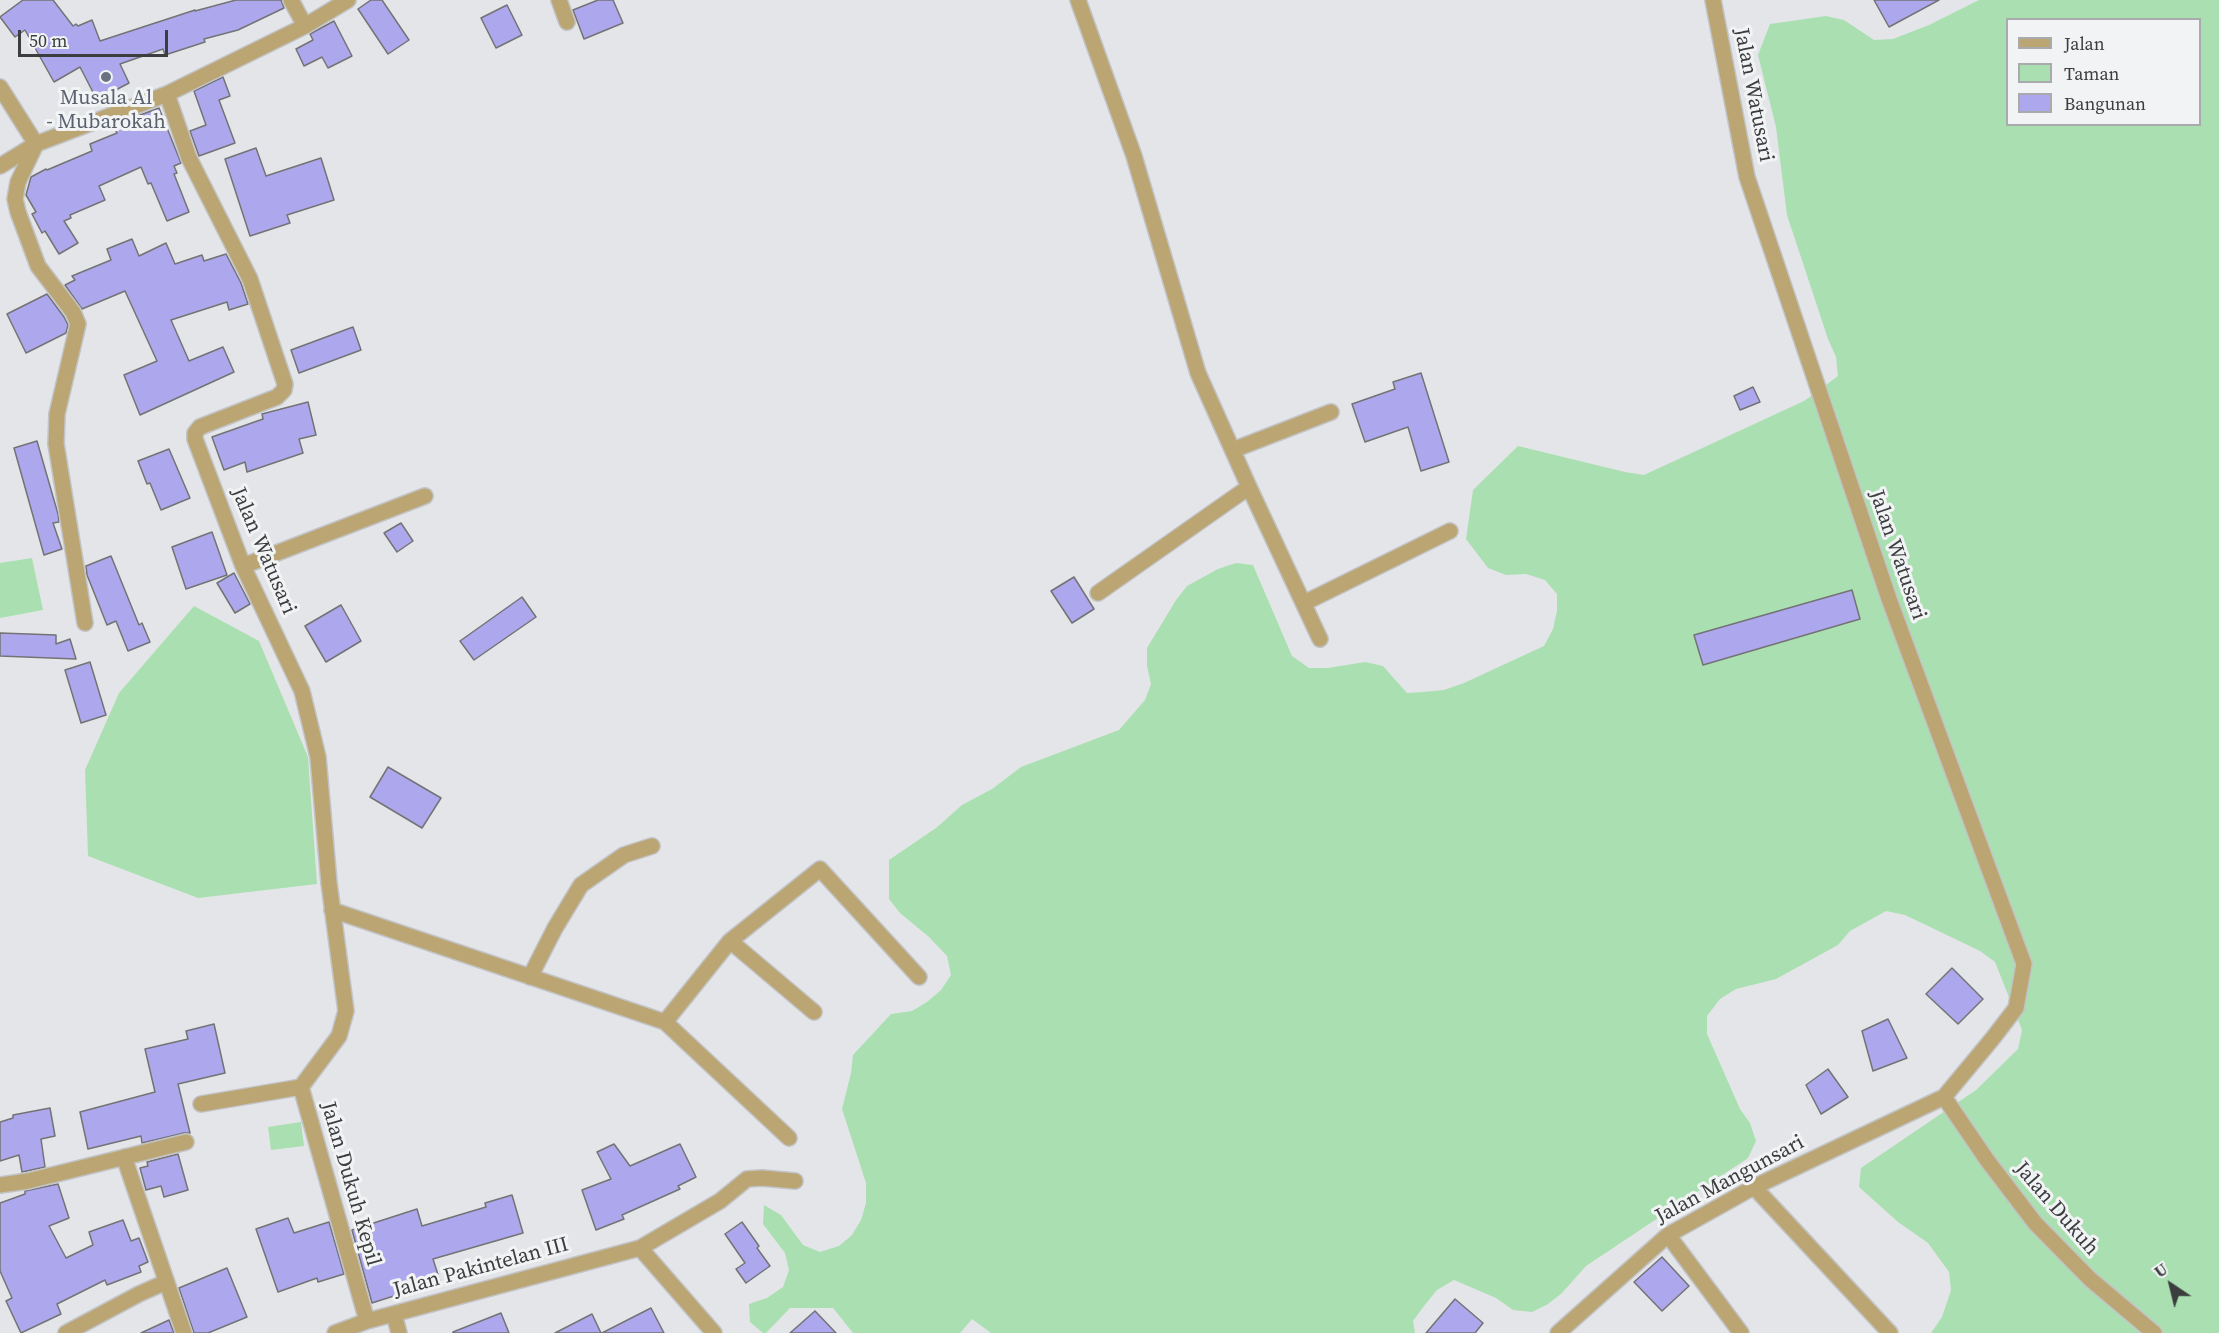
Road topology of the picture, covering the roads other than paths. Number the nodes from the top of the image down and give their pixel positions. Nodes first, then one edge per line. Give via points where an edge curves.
1 (291, 0) edge
2 (348, 0) edge
3 (559, 0) edge
4 (1078, 0) edge
5 (1713, 0) edge
6 (567, 22) dead end
7 (305, 26) junction
8 (0, 87) edge
9 (167, 94) junction
10 (36, 144) junction
11 (0, 166) edge
12 (1331, 412) dead end
13 (1233, 450) junction
14 (1249, 488) junction
15 (424, 496) dead end
16 (1450, 531) dead end
17 (243, 566) junction
18 (1098, 593) dead end
19 (1304, 603) junction
20 (85, 623) dead end
21 (1320, 639) dead end
22 (652, 846) dead end
23 (332, 910) junction
24 (730, 941) junction
25 (530, 977) junction
26 (920, 977) dead end
27 (814, 1012) dead end
28 (665, 1022) junction
29 (301, 1087) junction
30 (1944, 1096) junction
31 (201, 1104) dead end
32 (789, 1138) dead end
33 (186, 1143) dead end
34 (124, 1157) junction
35 (795, 1181) dead end
36 (0, 1185) edge
37 (1754, 1187) junction
38 (1668, 1235) junction
39 (640, 1248) junction
40 (166, 1282) junction
41 (394, 1314) junction
42 (367, 1321) junction
43 (66, 1333) edge
44 (183, 1333) edge
45 (335, 1333) edge
46 (399, 1333) edge
47 (714, 1333) edge
48 (1558, 1333) edge
49 (1741, 1333) edge
50 (1890, 1333) edge
51 (2154, 1333) edge

1 - 7 street
2 - 7 street
3 - 6 street
4 - 13 street via 1134,156 1198,373
5 - 30 street, Jalan Watusari via 1747,177 1889,599 2024,964 2016,1008
7 - 9 street
8 - 10 street
9 - 10 street
9 - 17 street, Jalan Watusari via 189,158 250,279 285,384 277,397 200,427 195,433
10 - 11 street
10 - 20 street via 18,182 15,199 38,266 78,324 57,414 56,444
12 - 13 street
13 - 14 street
14 - 18 street
14 - 19 street
15 - 17 street
16 - 19 street
17 - 23 street, Jalan Watusari via 302,691 318,757
19 - 21 street
22 - 25 street via 624,855 581,885
23 - 25 street
23 - 29 street, Jalan Watusari via 346,1011 339,1035
24 - 26 street via 820,869
24 - 27 street
24 - 28 street
25 - 28 street
28 - 32 street
29 - 31 street, Jalan Dukuh Kepil
29 - 42 street, Jalan Dukuh Kepil
30 - 37 street, Jalan Mangunsari
30 - 51 street, Jalan Dukuh via 2035,1223 2090,1279
33 - 34 street
34 - 36 street
34 - 40 street
35 - 39 street, Jalan Pakintelan III via 747,1179 720,1201
37 - 38 street, Jalan Mangunsari
37 - 50 street
38 - 48 street, Jalan Mangunsari
38 - 49 street
39 - 41 street, Jalan Pakintelan III
39 - 47 street
40 - 43 street
40 - 44 street
41 - 42 street, Jalan Pakintelan III
41 - 46 street
42 - 45 street, Jalan Pakintelan III

